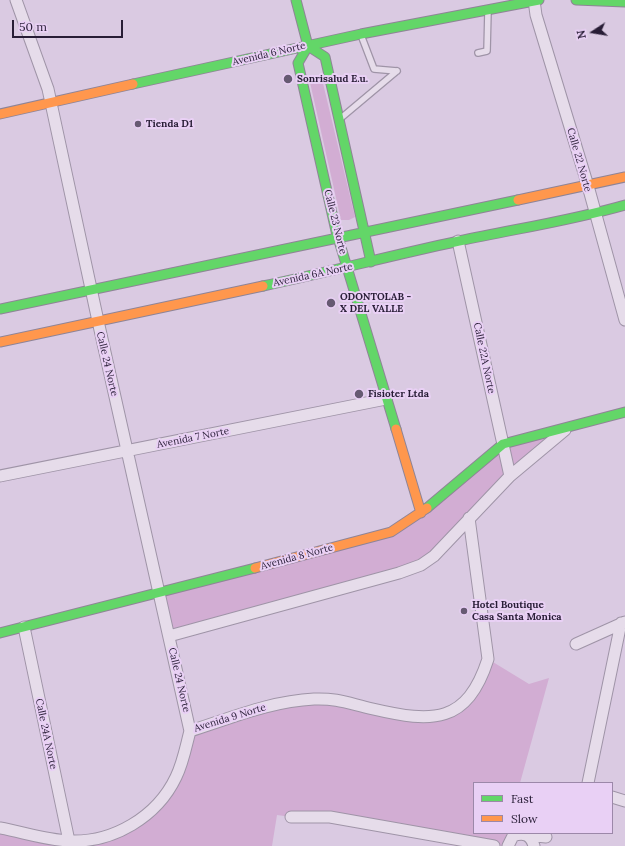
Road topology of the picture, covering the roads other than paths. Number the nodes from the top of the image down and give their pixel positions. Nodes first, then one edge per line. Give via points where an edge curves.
1 (16, 0) edge
2 (296, 0) edge
3 (534, 0) edge
4 (539, 0) edge
5 (576, 0) edge
6 (625, 2) edge
7 (488, 10) junction
8 (361, 34) junction
9 (308, 46) junction
10 (478, 53) dead end
11 (51, 103) junction
12 (0, 114) edge
13 (339, 119) junction
14 (625, 177) edge
15 (588, 186) junction
16 (625, 205) edge
17 (594, 214) junction
18 (364, 233) junction
19 (339, 238) junction
20 (458, 241) junction
21 (371, 262) junction
22 (348, 268) junction
23 (91, 290) junction
24 (0, 309) edge
25 (625, 320) edge
26 (98, 321) junction
27 (0, 342) edge
28 (386, 399) junction
29 (625, 412) edge
30 (567, 428) junction
31 (502, 444) junction
32 (127, 451) junction
33 (0, 476) edge
34 (510, 476) junction
35 (421, 513) junction
36 (468, 518) junction
37 (159, 594) junction
38 (623, 623) edge
39 (24, 627) junction
40 (0, 633) edge
41 (169, 636) junction
42 (576, 644) dead end
43 (190, 730) junction
44 (588, 782) edge
45 (613, 797) edge
46 (625, 801) edge
47 (291, 817) dead end
48 (0, 828) edge
49 (526, 835) junction
50 (545, 839) edge
51 (69, 841) junction
52 (494, 846) edge
53 (508, 846) edge
54 (534, 846) edge

1 - 11 street, Calle 24 Norte
2 - 9 street
3 - 4 street, Avenida 6 Norte
3 - 7 street, Avenida 6 Norte
3 - 15 street, Calle 22 Norte via 536,15
5 - 6 street
7 - 8 street, Avenida 6 Norte
7 - 10 lane via 487,51
8 - 9 street, Avenida 6 Norte
8 - 13 lane via 374,69 397,71
9 - 11 street, Avenida 6 Norte
9 - 13 street via 325,57
9 - 19 street, Calle 23 Norte via 298,63
11 - 12 street, Avenida 6 Norte
11 - 23 street, Calle 24 Norte
13 - 18 street
14 - 15 street
15 - 17 street, Calle 22 Norte
15 - 18 street
16 - 17 street, Avenida 6A Norte
17 - 20 street, Avenida 6A Norte
17 - 25 street, Calle 22 Norte
18 - 19 street
18 - 21 street
19 - 22 street, Calle 23 Norte
19 - 23 street
20 - 21 street, Avenida 6A Norte
20 - 31 street, Calle 22A Norte
21 - 22 street, Avenida 6A Norte
22 - 26 street, Avenida 6A Norte
22 - 28 street, Calle 23 Norte
23 - 24 street
23 - 26 street, Calle 24 Norte
26 - 27 street, Avenida 6A Norte
26 - 32 street, Calle 24 Norte
28 - 32 street, Avenida 7 Norte
28 - 35 street, Calle 23 Norte
29 - 30 street, Avenida 8 Norte
30 - 31 street, Avenida 8 Norte
30 - 34 street, Avenida 8 Norte
31 - 34 street, Calle 22A Norte
31 - 35 street, Avenida 8 Norte
32 - 33 street, Avenida 7 Norte
32 - 37 street, Calle 24 Norte
34 - 36 street, Avenida 8 Norte
35 - 37 street, Avenida 8 Norte via 391,532
36 - 41 street, Avenida 8 Norte via 434,556 421,565
36 - 43 street, Avenida 9 Norte via 488,659 481,680 471,697 457,709 439,715 415,717 338,699 295,700
37 - 39 street, Avenida 8 Norte
37 - 41 street, Calle 24 Norte
38 - 42 street
38 - 44 street
39 - 40 street, Avenida 8 Norte
39 - 51 street, Calle 24A Norte
41 - 43 street, Calle 24 Norte
43 - 51 street, Avenida 9 Norte via 176,777 158,804 134,824 105,838
45 - 46 street
47 - 52 street via 330,817
48 - 51 street, Avenida 9 Norte
49 - 50 street
49 - 53 street via 513,836
49 - 54 street via 532,839

